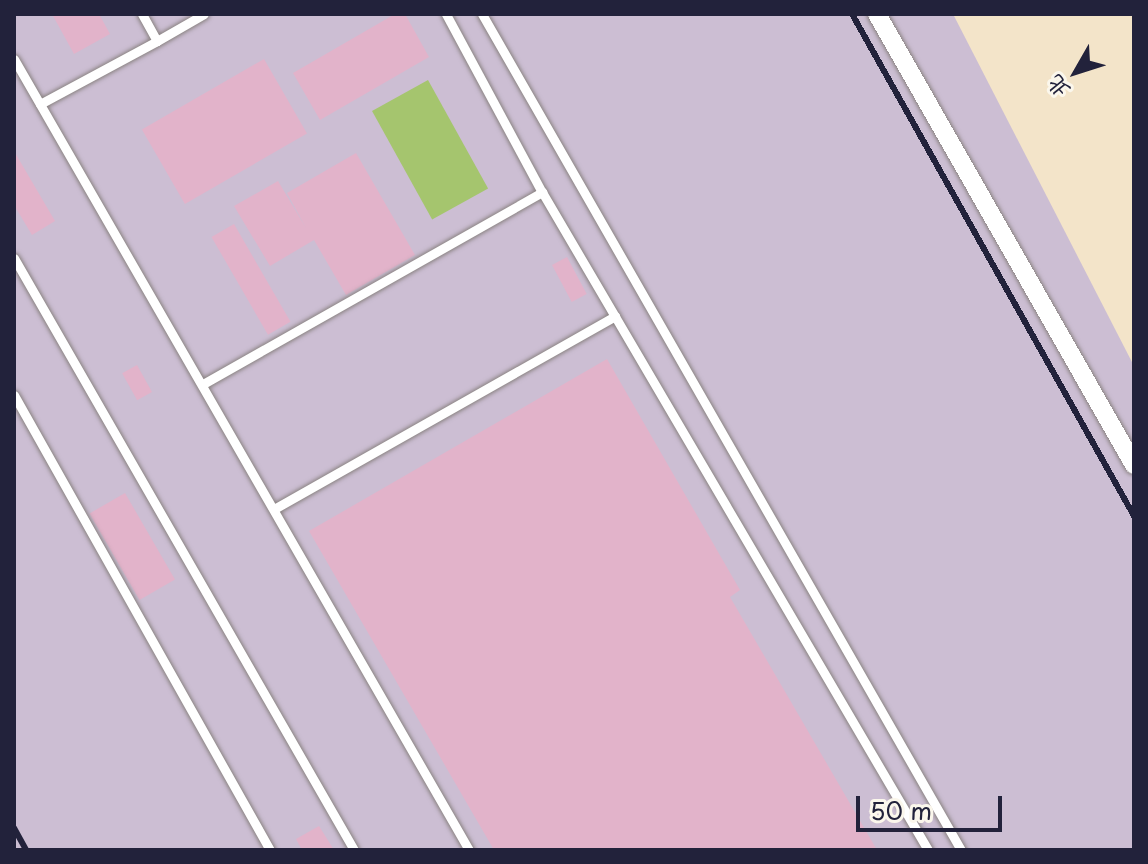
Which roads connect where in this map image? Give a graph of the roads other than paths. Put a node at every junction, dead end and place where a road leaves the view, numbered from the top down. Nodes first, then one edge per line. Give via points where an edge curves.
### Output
1 (142, 14) edge
2 (204, 14) edge
3 (446, 14) edge
4 (482, 14) edge
5 (877, 14) edge
6 (157, 41) junction
7 (14, 59) edge
8 (40, 104) junction
9 (542, 192) junction
10 (14, 258) edge
11 (615, 316) junction
12 (203, 384) junction
13 (14, 395) edge
14 (1134, 465) edge
15 (274, 509) junction
16 (270, 850) edge
17 (354, 850) edge
18 (469, 850) edge
19 (928, 850) edge
20 (961, 850) edge

1 - 6 lane
2 - 6 lane
3 - 9 lane
4 - 20 lane
5 - 14 street
6 - 8 lane
7 - 8 lane
8 - 12 lane
9 - 11 lane
9 - 12 lane
10 - 17 lane
11 - 15 lane
11 - 19 lane
12 - 15 lane
13 - 16 lane
15 - 18 lane

